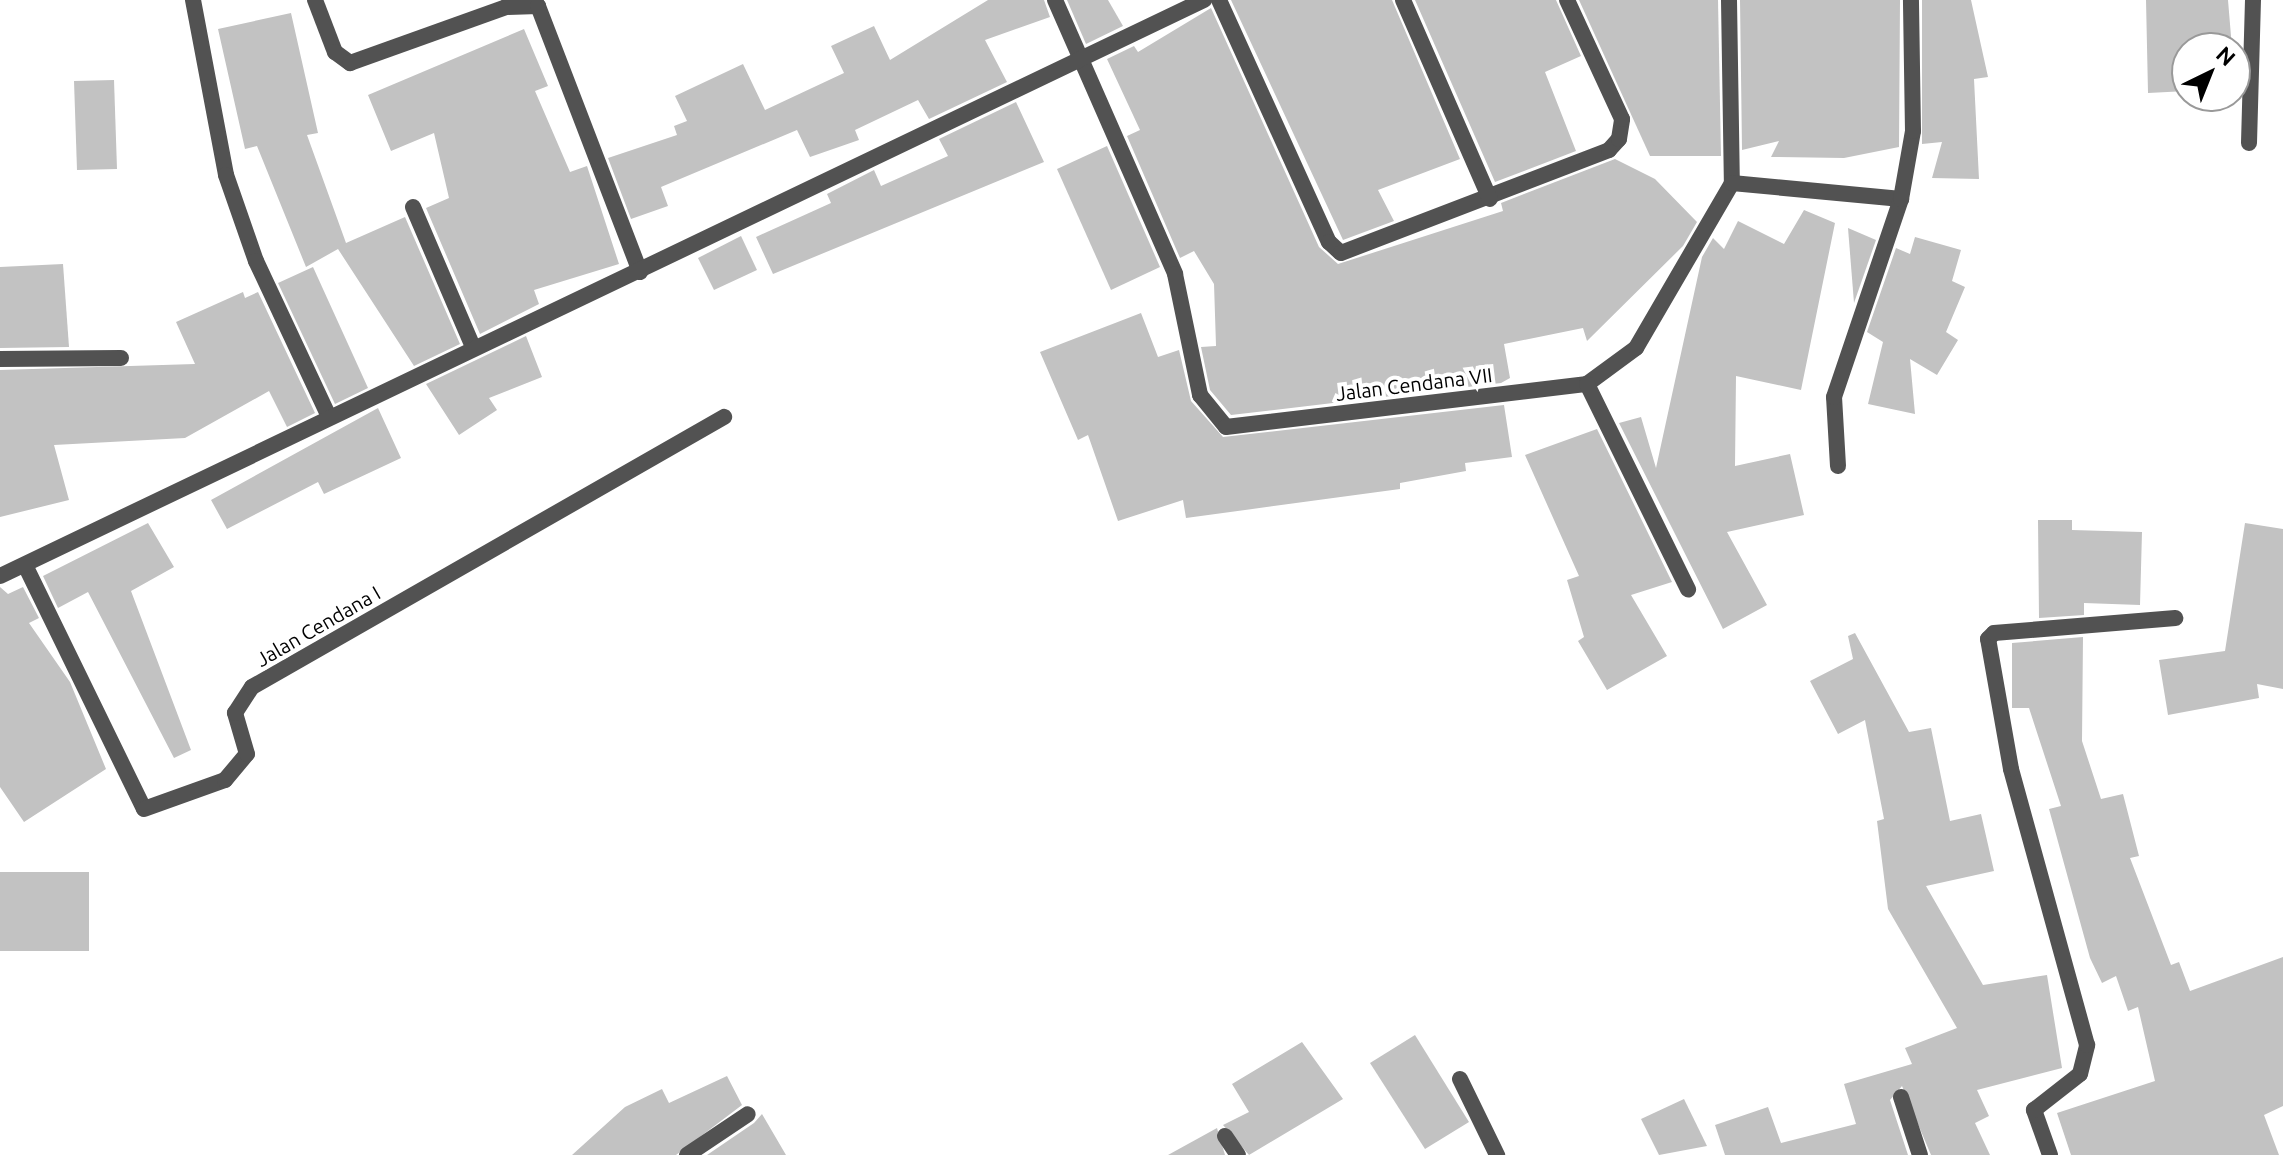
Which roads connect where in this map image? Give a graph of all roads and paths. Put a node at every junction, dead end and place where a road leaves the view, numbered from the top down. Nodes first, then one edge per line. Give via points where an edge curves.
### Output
1 (193, 0) edge
2 (315, 0) edge
3 (1055, 0) edge
4 (1204, 0) edge
5 (1219, 0) edge
6 (1403, 0) edge
7 (1567, 0) edge
8 (1729, 0) edge
9 (1911, 0) edge
10 (2253, 0) edge
11 (1084, 55) junction
12 (2249, 143) dead end
13 (1732, 183) junction
14 (1490, 199) junction
15 (1901, 199) junction
16 (413, 207) dead end
17 (640, 272) junction
18 (473, 347) junction
19 (121, 358) dead end
20 (0, 359) edge
21 (1587, 384) junction
22 (328, 415) junction
23 (724, 417) dead end
24 (1838, 466) dead end
25 (25, 565) junction
26 (0, 576) edge
27 (1688, 589) dead end
28 (2175, 618) dead end
29 (1460, 1079) dead end
30 (1901, 1097) dead end
31 (748, 1114) dead end
32 (1225, 1136) dead end
33 (687, 1155) edge
34 (1238, 1155) edge
35 (1497, 1155) edge
36 (1920, 1155) edge
37 (2050, 1155) edge

1 - 22 street via 226,175 256,261
2 - 17 street via 335,52 350,63 506,7 538,6
3 - 11 street
4 - 11 street
5 - 14 street via 1329,242 1341,253
6 - 14 street
7 - 14 street via 1622,133 1609,150
8 - 13 street
9 - 15 street via 1913,131
10 - 12 street
11 - 17 street
11 - 21 street, Jalan Cendana VII via 1175,274 1200,395 1226,427
13 - 15 street
13 - 21 street, Jalan Cendana VII via 1636,348
15 - 24 street via 1834,397
16 - 18 street
17 - 18 street
18 - 22 street
19 - 20 street
21 - 27 street
22 - 25 street
23 - 25 street, Jalan Cendana I via 252,687 235,713 247,754 225,780 144,809
25 - 26 street
28 - 37 street via 1994,633 1988,639 2008,755 2087,1045 2080,1074 2034,1110
29 - 35 street
30 - 36 street
31 - 33 street
32 - 34 street

